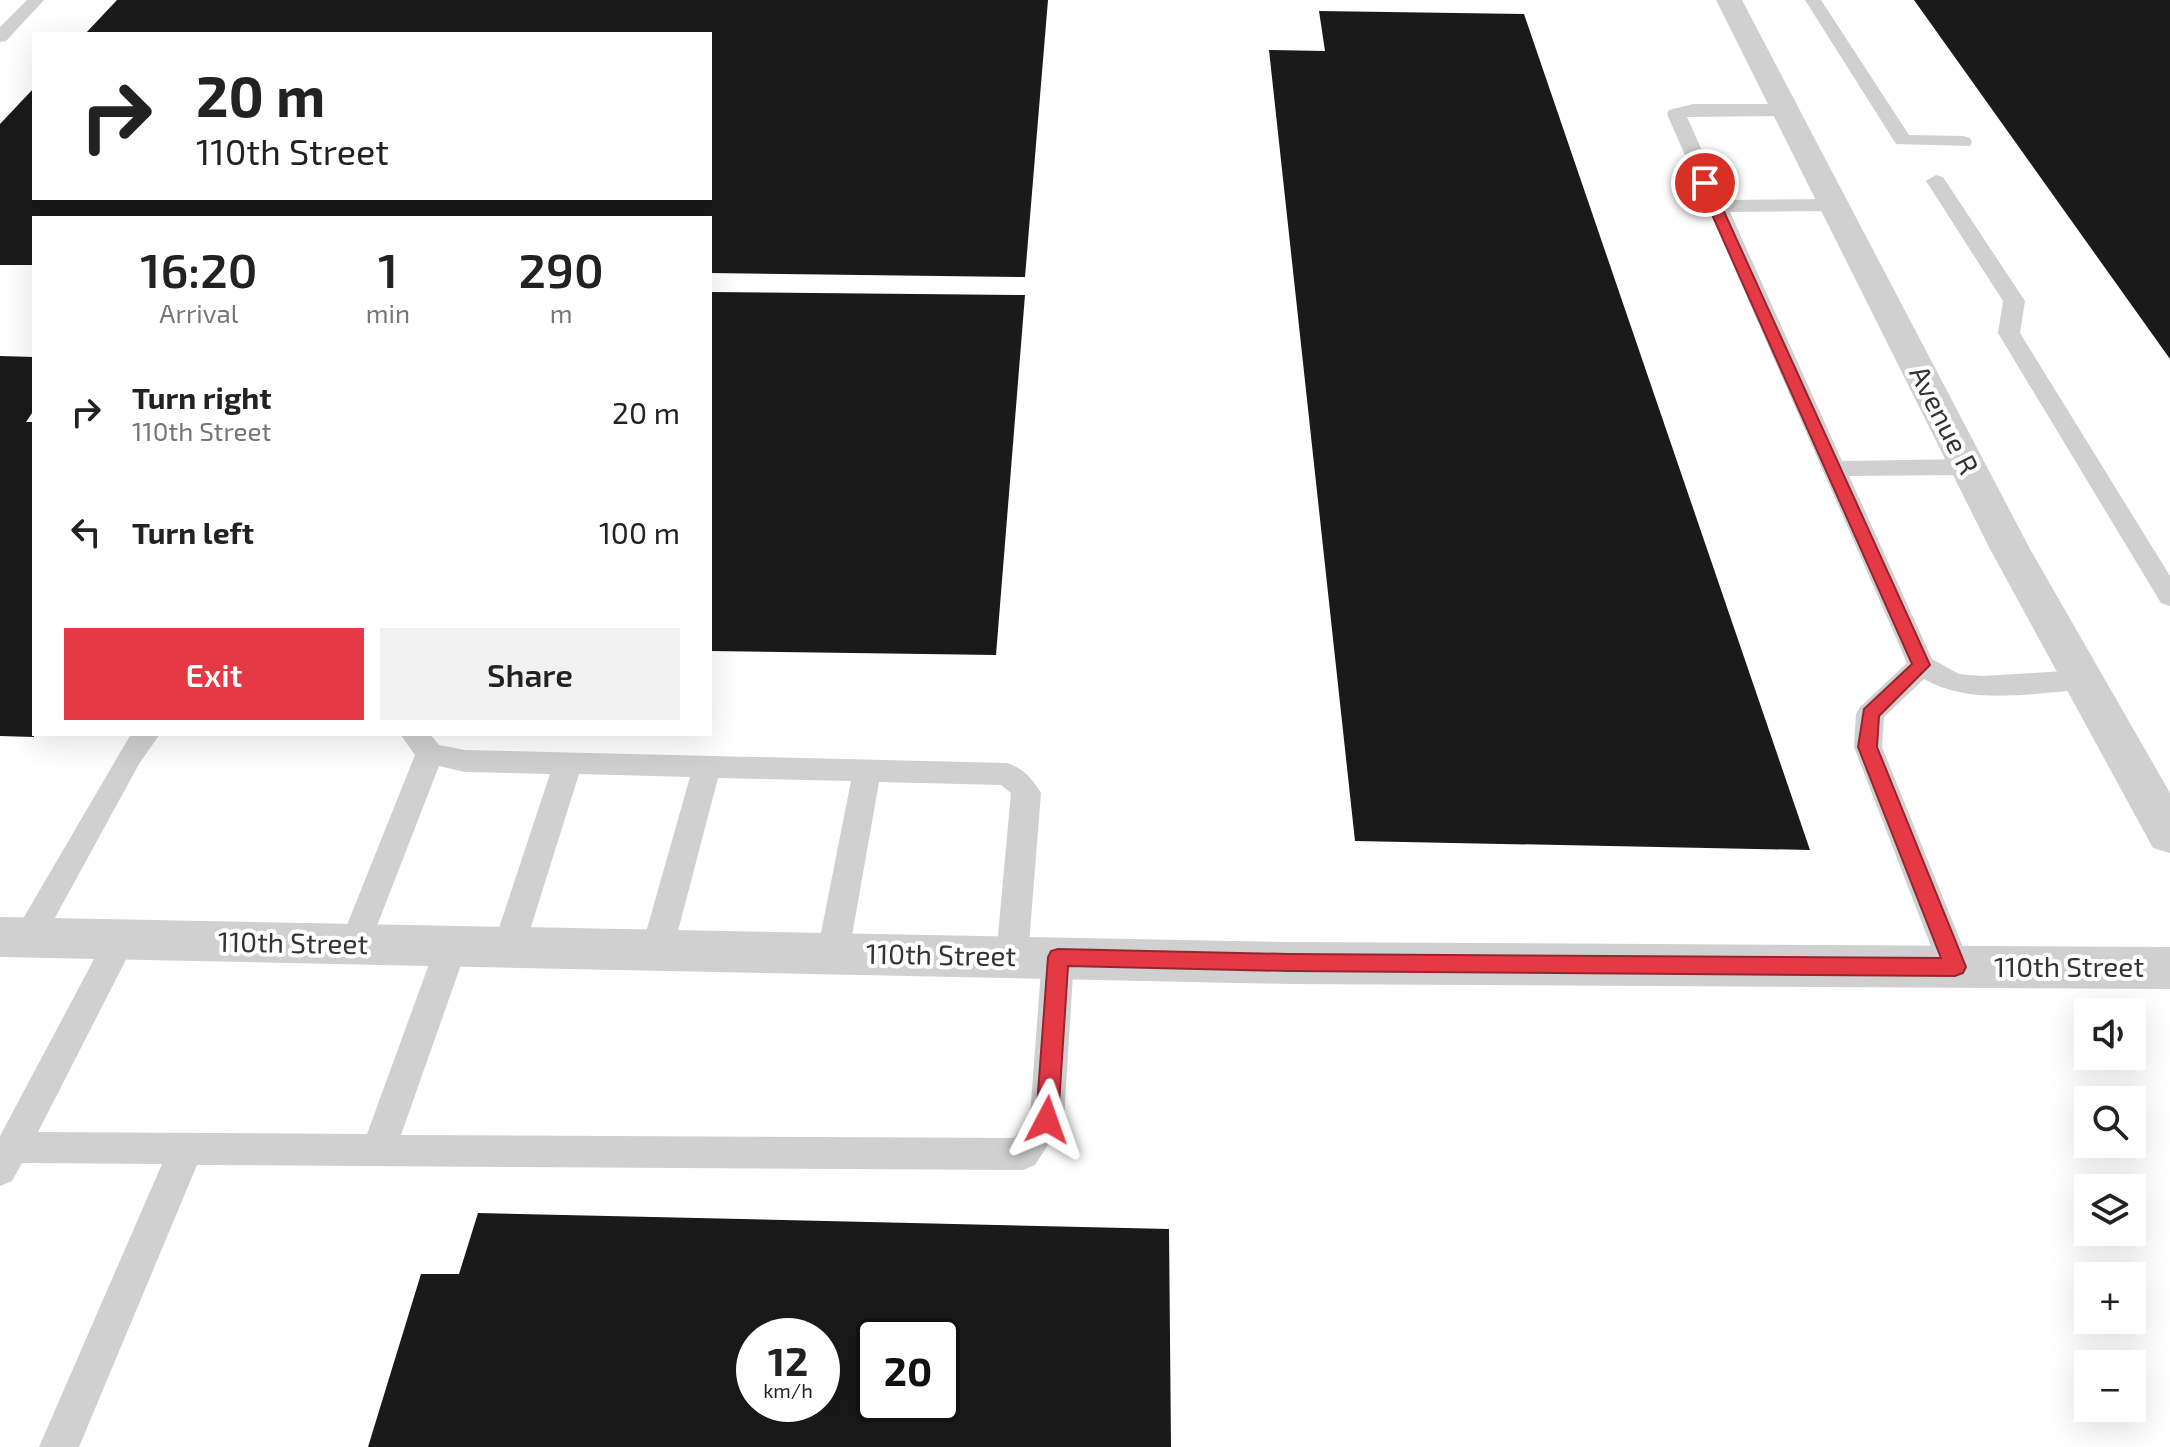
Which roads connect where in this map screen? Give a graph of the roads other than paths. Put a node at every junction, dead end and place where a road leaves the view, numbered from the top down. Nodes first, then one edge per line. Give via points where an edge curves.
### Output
1 (36, 0) edge
2 (1729, 0) edge
3 (1813, 0) edge
4 (0, 37) edge
5 (1785, 110) junction
6 (1963, 142) dead end
7 (1936, 181) dead end
8 (1834, 205) junction
9 (1715, 206) junction
10 (1968, 467) junction
11 (1833, 469) junction
12 (2170, 597) edge
13 (1921, 665) junction
14 (2083, 680) junction
15 (145, 736) edge
16 (422, 743) edge
17 (568, 763) junction
18 (707, 767) junction
19 (867, 771) junction
20 (2170, 835) edge
21 (14, 938) edge
22 (120, 940) junction
23 (355, 945) junction
24 (452, 945) junction
25 (509, 946) junction
26 (657, 950) junction
27 (833, 953) junction
28 (1035, 957) junction
29 (1955, 967) junction
30 (2170, 968) edge
31 (379, 1148) junction
32 (186, 1149) junction
33 (6, 1158) edge
34 (59, 1447) edge

1 - 4 lane
2 - 5 street, Avenue R
3 - 6 lane via 1903,140
5 - 8 street, Avenue R
5 - 9 lane via 1676,114
7 - 12 lane via 2014,301 2009,333
8 - 9 lane
8 - 10 street, Avenue R
9 - 11 lane
10 - 11 lane
10 - 14 street, Avenue R
11 - 13 lane
13 - 14 lane via 1953,683 1981,686
13 - 29 lane via 1870,714 1868,747
14 - 20 street, Avenue R
15 - 21 lane
16 - 17 lane via 465,761
16 - 23 lane
17 - 18 lane
17 - 25 lane
18 - 19 lane
18 - 26 lane
19 - 27 lane
19 - 28 lane via 1007,774 1022,786
21 - 22 street, 110th Street
22 - 23 street, 110th Street
22 - 33 lane
23 - 24 street, 110th Street
24 - 25 street, 110th Street
24 - 31 lane
25 - 26 street, 110th Street
26 - 27 street, 110th Street
27 - 28 street, 110th Street
28 - 29 street, 110th Street
28 - 31 lane via 1047,1120 1023,1154
29 - 30 street, 110th Street
31 - 32 lane
32 - 33 lane
32 - 34 lane

